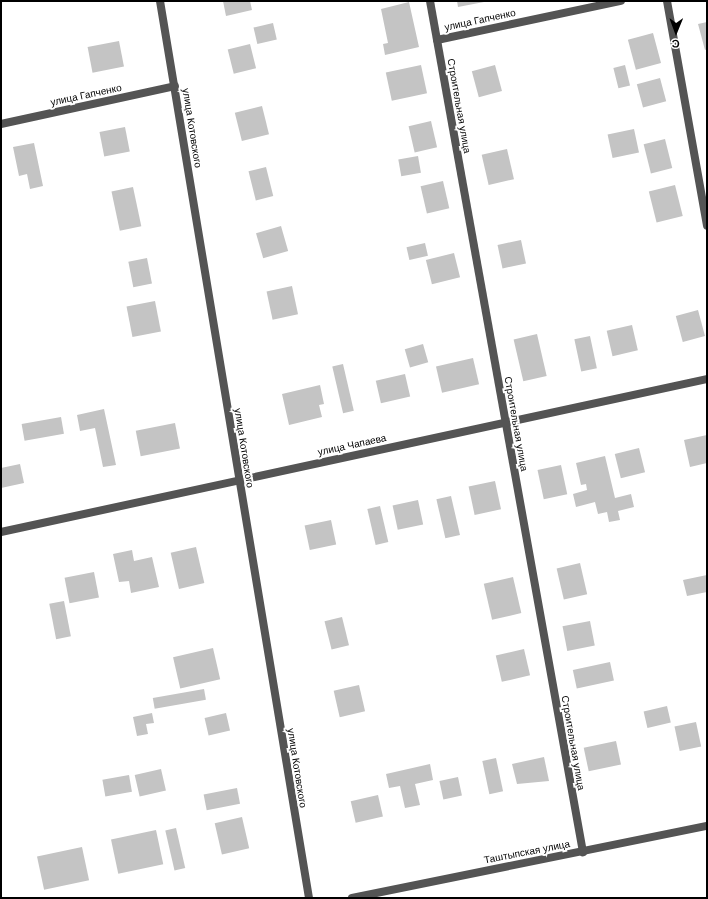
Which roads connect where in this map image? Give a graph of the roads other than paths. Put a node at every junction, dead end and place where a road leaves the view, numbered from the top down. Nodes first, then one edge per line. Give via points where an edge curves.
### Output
1 (160, 1) edge
2 (430, 1) edge
3 (621, 1) edge
4 (667, 1) edge
5 (437, 40) junction
6 (174, 86) junction
7 (1, 124) edge
8 (707, 225) edge
9 (707, 379) edge
10 (506, 423) junction
11 (239, 479) junction
12 (1, 532) edge
13 (707, 826) edge
14 (583, 852) junction
15 (309, 898) edge
16 (352, 898) edge

1 - 6 street, улица Котовского
2 - 5 street, Строительная улица
3 - 5 street, улица Гапченко
4 - 8 street
5 - 10 street, Строительная улица
6 - 7 street, улица Гапченко
6 - 11 street, улица Котовского
9 - 10 street, улица Чапаева
10 - 11 street, улица Чапаева
10 - 14 street, Строительная улица
11 - 12 street, улица Чапаева
11 - 15 street, улица Котовского
13 - 14 street, Таштыпская улица
14 - 16 street, Таштыпская улица

